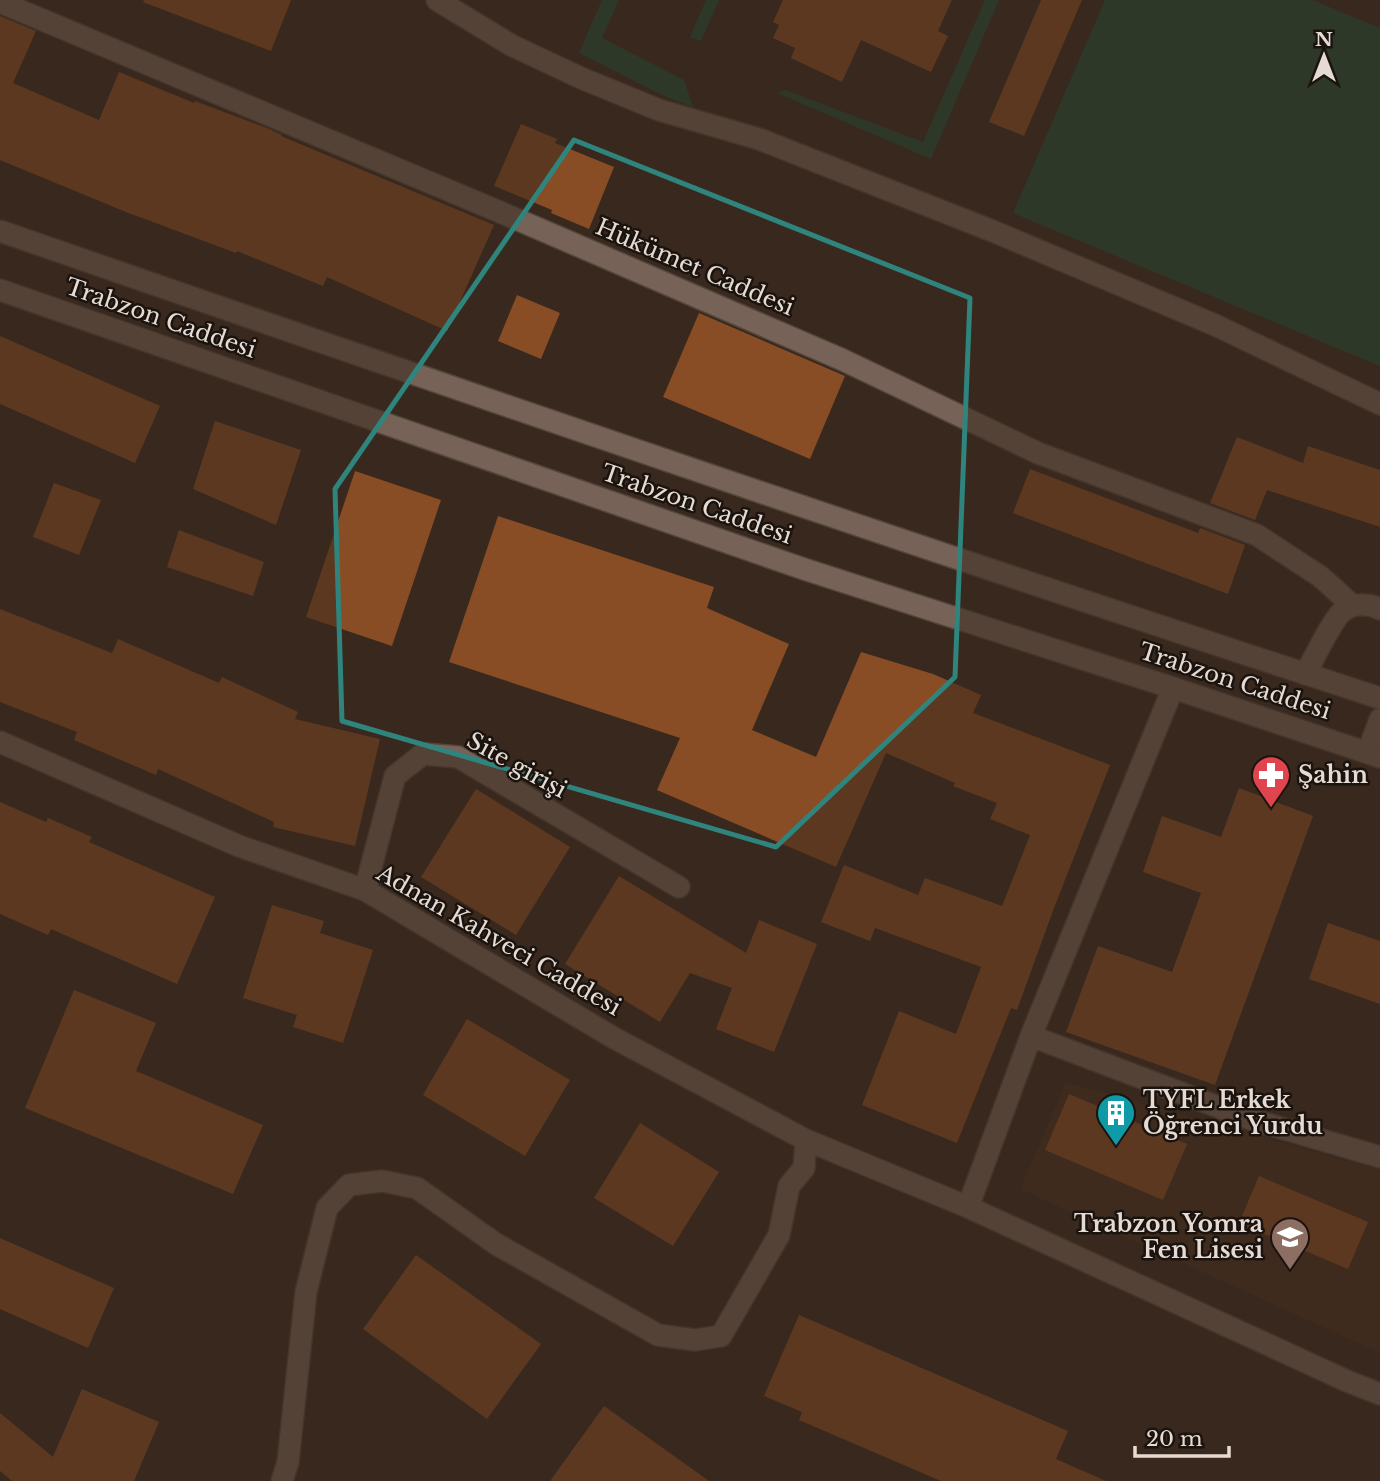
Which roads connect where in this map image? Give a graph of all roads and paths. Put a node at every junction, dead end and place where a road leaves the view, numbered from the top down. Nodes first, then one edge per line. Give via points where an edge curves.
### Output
1 (437, 0) edge
2 (0, 2) edge
3 (0, 231) edge
4 (0, 290) edge
5 (1380, 404) edge
6 (1353, 606) junction
7 (1380, 609) edge
8 (1305, 674) junction
9 (1173, 688) junction
10 (1380, 698) edge
11 (1380, 719) edge
12 (0, 742) edge
13 (1374, 755) edge
14 (679, 887) dead end
15 (365, 890) junction
16 (1031, 1036) junction
17 (806, 1140) junction
18 (1380, 1157) edge
19 (968, 1207) junction
20 (1380, 1394) edge
21 (282, 1481) edge

1 - 5 street via 581,78 659,110 759,139 995,232 1215,325
2 - 6 street, Hükümet Caddesi via 843,360 1038,453 1257,535
3 - 8 street, Trabzon Caddesi via 612,443
4 - 9 street, Trabzon Caddesi via 804,569
6 - 7 street
6 - 8 street via 1335,619
8 - 10 street, Trabzon Caddesi
9 - 13 street, Trabzon Caddesi
9 - 16 street
11 - 13 street
12 - 15 street, Adnan Kahveci Caddesi via 239,846
14 - 15 street, Site girişi via 458,757 423,754 395,776
15 - 17 street, Adnan Kahveci Caddesi via 614,1038
16 - 18 street via 1250,1119
16 - 19 street
17 - 19 street, Adnan Kahveci Caddesi
17 - 21 street via 804,1168 789,1186 779,1235 721,1336 695,1340 658,1335 496,1244 417,1188 382,1181 349,1185 327,1208 306,1292 288,1462
19 - 20 street, Adnan Kahveci Caddesi

